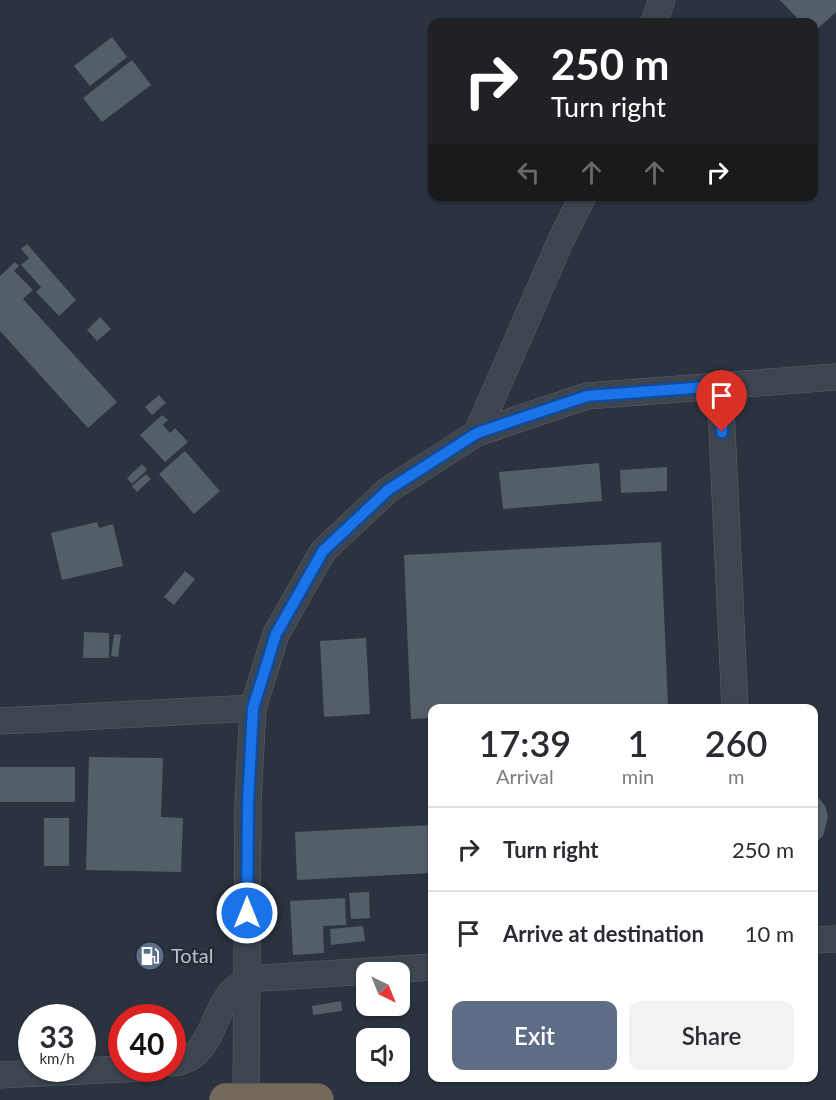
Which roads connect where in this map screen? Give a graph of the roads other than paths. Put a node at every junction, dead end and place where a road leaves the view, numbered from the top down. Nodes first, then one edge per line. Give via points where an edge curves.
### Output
1 (662, 0) edge
2 (655, 18) edge
3 (580, 201) edge
4 (836, 377) edge
5 (720, 386) junction
6 (477, 433) junction
7 (735, 704) edge
8 (253, 708) junction
9 (0, 721) edge
10 (836, 939) edge
11 (818, 940) edge
12 (428, 967) edge
13 (247, 980) junction
14 (186, 1061) edge
15 (108, 1070) edge
16 (0, 1075) edge
17 (226, 1100) edge
18 (246, 1100) edge
19 (317, 1100) edge

1 - 2 street
3 - 6 street
4 - 5 street
5 - 6 street via 587,396
5 - 7 street
6 - 8 street via 388,490 323,551 276,634
8 - 9 street
8 - 13 street
10 - 11 street
12 - 13 street
13 - 14 street via 229,994 213,1028 192,1059
13 - 18 street
15 - 16 street
17 - 18 highway
18 - 19 highway

